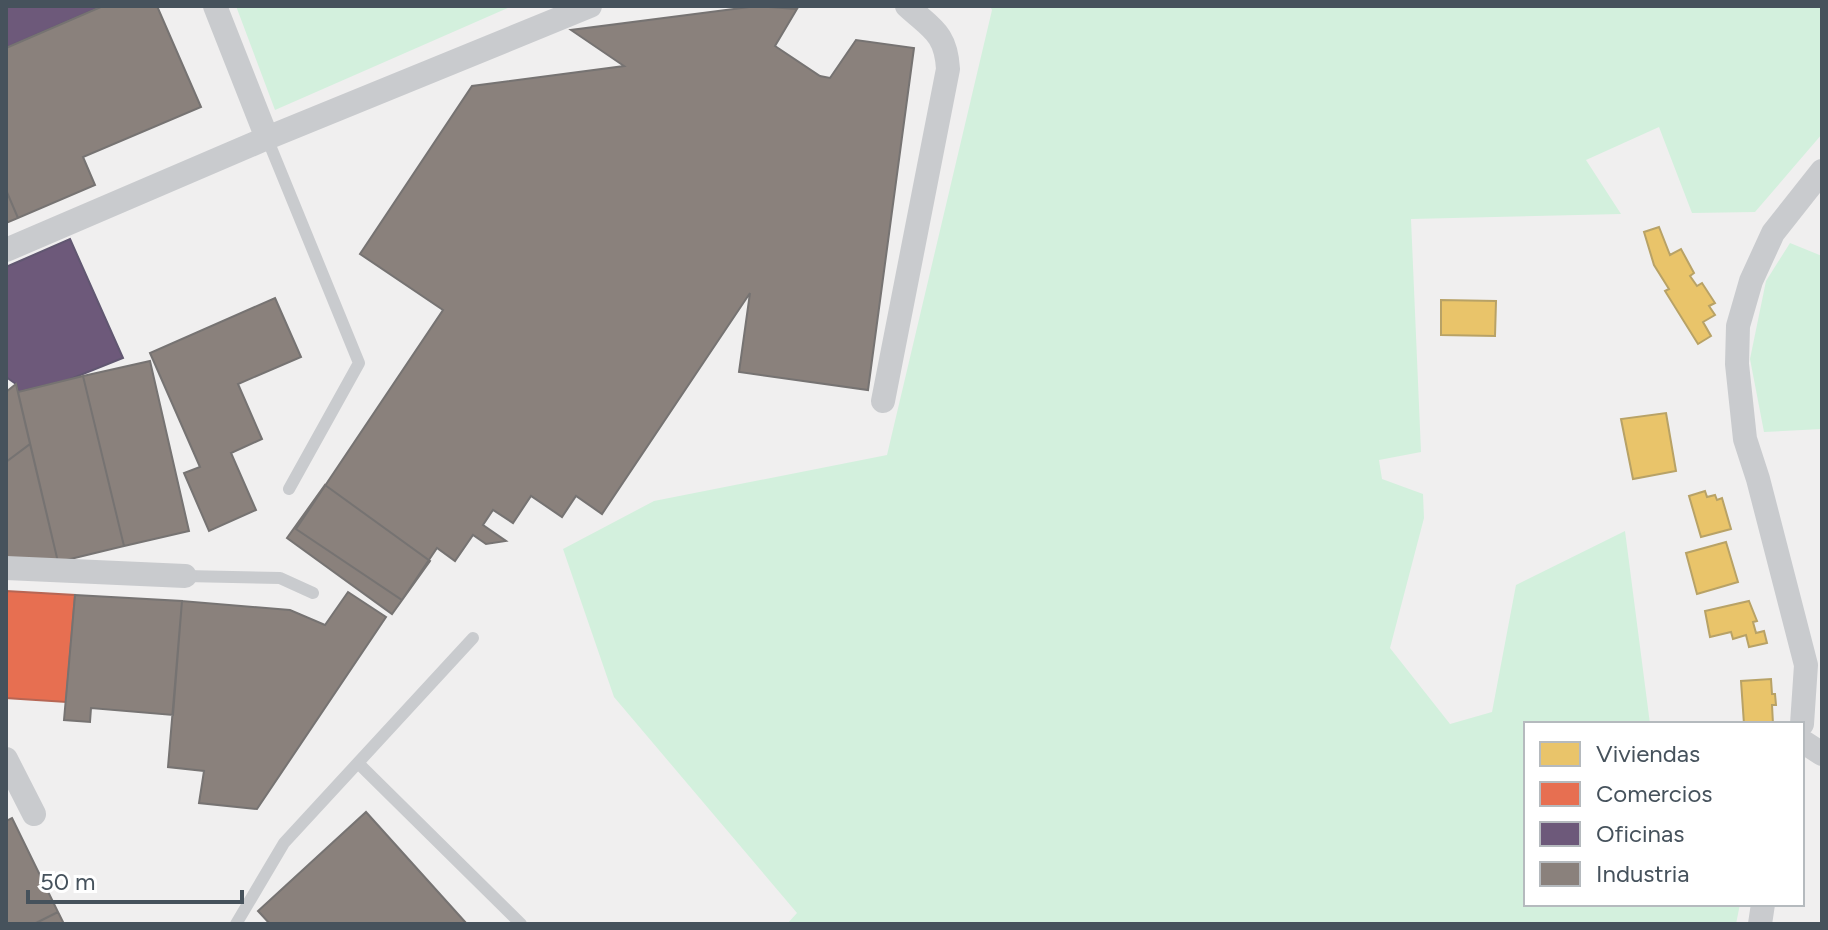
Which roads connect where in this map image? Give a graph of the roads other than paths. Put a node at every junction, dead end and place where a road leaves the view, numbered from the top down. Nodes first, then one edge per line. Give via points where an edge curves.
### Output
1 (215, 6) edge
2 (590, 6) edge
3 (907, 6) edge
4 (267, 138) junction
5 (1822, 171) edge
6 (6, 250) edge
7 (883, 401) dead end
8 (289, 489) dead end
9 (6, 568) edge
10 (185, 576) joint
11 (313, 593) dead end
12 (473, 638) dead end
13 (1802, 722) edge
14 (1804, 742) edge
15 (1822, 754) edge
16 (6, 759) edge
17 (358, 763) junction
18 (34, 814) dead end
19 (236, 924) edge
20 (521, 924) edge

1 - 4 street
2 - 4 street
3 - 7 street via 947,46 948,69
4 - 6 street
4 - 8 lane via 359,363
5 - 13 street via 1773,233 1738,326 1745,439 1806,665
9 - 10 street
10 - 11 lane via 280,578
12 - 17 lane
14 - 15 street
16 - 18 street
17 - 19 lane via 284,843
17 - 20 lane

